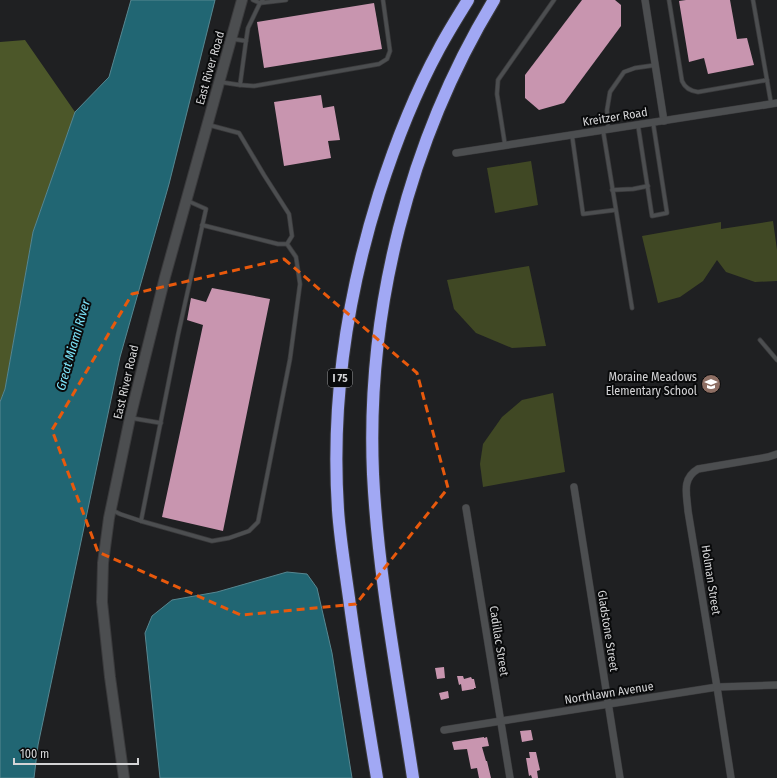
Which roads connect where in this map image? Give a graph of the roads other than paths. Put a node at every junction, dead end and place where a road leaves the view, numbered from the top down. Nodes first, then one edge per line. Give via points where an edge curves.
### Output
1 (242, 0) edge
2 (253, 0) edge
3 (286, 0) edge
4 (383, 0) edge
5 (468, 0) edge
6 (494, 0) edge
7 (554, 0) edge
8 (645, 0) edge
9 (669, 0) edge
10 (753, 0) edge
11 (261, 1) edge
12 (232, 39) junction
13 (246, 42) junction
14 (656, 64) junction
15 (767, 80) junction
16 (219, 82) junction
17 (240, 85) junction
18 (774, 104) edge
19 (664, 121) junction
20 (653, 122) junction
21 (207, 125) junction
22 (638, 125) junction
23 (605, 130) junction
24 (572, 135) junction
25 (506, 145) junction
26 (456, 153) dead end
27 (648, 186) junction
28 (612, 190) junction
29 (186, 200) junction
30 (615, 210) junction
31 (202, 225) junction
32 (287, 244) junction
33 (632, 308) dead end
34 (760, 340) dead end
35 (777, 360) edge
36 (130, 418) junction
37 (161, 423) junction
38 (777, 454) edge
39 (574, 487) dead end
40 (466, 508) dead end
41 (111, 509) junction
42 (141, 521) junction
43 (777, 685) edge
44 (717, 687) junction
45 (609, 704) junction
46 (501, 721) junction
47 (444, 730) dead end
48 (124, 778) edge
49 (377, 778) edge
50 (413, 778) edge
51 (510, 778) edge
52 (620, 778) edge
53 (731, 778) edge

1 - 12 street, East River Road
2 - 11 lane
3 - 11 lane
4 - 17 lane via 390,51 387,59 379,64 254,86
5 - 49 highway, I 75 via 435,57 392,155 352,298 341,375 337,441 338,510
6 - 50 highway via 452,78 421,153 386,284 374,380 373,474 379,544
7 - 25 lane via 498,80
8 - 14 street
9 - 15 lane via 682,81 687,88 698,92
10 - 15 lane
11 - 13 lane via 248,28
12 - 13 lane
12 - 16 street, East River Road
13 - 17 lane
14 - 19 street
14 - 23 lane via 624,72 610,92
15 - 18 lane
16 - 17 lane
16 - 21 street, East River Road
18 - 19 street, Kreitzer Road
19 - 20 street, Kreitzer Road
20 - 22 street, Kreitzer Road
20 - 27 lane via 667,213 652,216
21 - 29 street, East River Road
21 - 32 lane via 239,133 289,214 292,236
22 - 23 street, Kreitzer Road
22 - 27 lane
23 - 24 street, Kreitzer Road
23 - 28 lane
24 - 25 street, Kreitzer Road
24 - 30 lane via 584,214
25 - 26 street, Kreitzer Road
27 - 28 lane
28 - 30 lane
29 - 31 lane via 206,209
29 - 36 street, East River Road
30 - 33 lane
31 - 32 lane
31 - 37 lane
32 - 42 lane via 296,257 300,284 290,359 258,522 249,531 212,541
34 - 35 lane
36 - 37 lane
36 - 41 street, East River Road
37 - 42 lane
38 - 44 street, Holman Street via 698,469 687,481 688,511
39 - 45 street, Gladstone Street
40 - 46 street, Cadillac Street
41 - 42 lane
41 - 48 street, East River Road via 103,563 102,602
43 - 44 street, Northlawn Avenue
44 - 45 street, Northlawn Avenue
44 - 53 street, Holman Street
45 - 46 street, Northlawn Avenue
45 - 52 street, Gladstone Street
46 - 47 street, Northlawn Avenue
46 - 51 street, Cadillac Street

